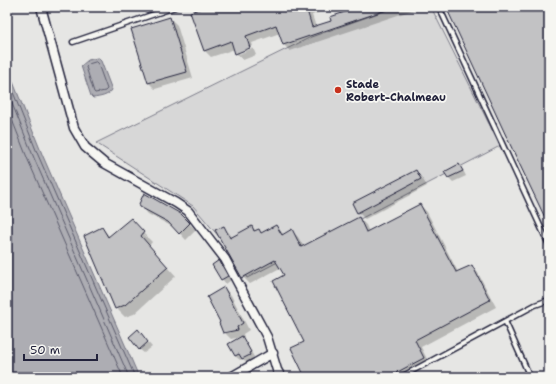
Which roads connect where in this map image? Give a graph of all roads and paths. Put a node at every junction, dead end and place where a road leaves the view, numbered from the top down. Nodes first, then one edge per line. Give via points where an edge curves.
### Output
1 (41, 7) edge
2 (175, 7) edge
3 (439, 7) edge
4 (74, 42) dead end
5 (549, 245) edge
6 (549, 300) edge
7 (505, 321) junction
8 (273, 354) junction
9 (230, 377) edge
10 (281, 377) edge
11 (401, 377) edge
12 (530, 377) edge

1 - 8 street via 74,128 85,147 104,163 188,211 225,259 267,337
2 - 4 lane
3 - 5 lane
6 - 7 lane
7 - 11 lane
7 - 12 lane
8 - 9 street
8 - 10 street

